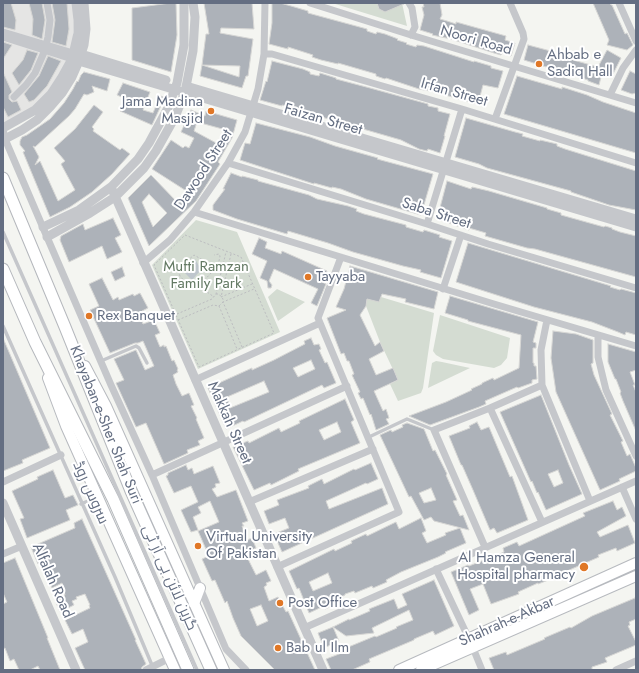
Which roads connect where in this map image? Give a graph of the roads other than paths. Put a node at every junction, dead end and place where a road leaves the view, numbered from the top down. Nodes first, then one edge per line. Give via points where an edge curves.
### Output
1 (47, 3) edge
2 (76, 3) edge
3 (84, 3) edge
4 (184, 3) edge
5 (193, 3) edge
6 (265, 3) edge
7 (310, 3) edge
8 (409, 3) edge
9 (510, 3) edge
10 (618, 3) edge
11 (3, 32) edge
12 (411, 35) junction
13 (3, 37) edge
14 (636, 41) edge
15 (46, 48) junction
16 (636, 50) edge
17 (264, 54) junction
18 (76, 56) junction
19 (514, 66) junction
20 (176, 86) junction
21 (186, 89) junction
22 (610, 95) junction
23 (14, 97) dead end
24 (636, 103) edge
25 (252, 109) junction
26 (462, 109) junction
27 (495, 119) junction
28 (3, 129) edge
29 (4, 139) edge
30 (228, 163) junction
31 (636, 163) edge
32 (445, 166) junction
33 (3, 178) edge
34 (111, 187) junction
35 (115, 197) junction
36 (194, 212) junction
37 (636, 219) edge
38 (427, 224) junction
39 (43, 227) junction
40 (636, 227) edge
41 (3, 232) edge
42 (461, 235) junction
43 (47, 237) junction
44 (341, 258) junction
45 (143, 263) junction
46 (3, 269) edge
47 (636, 288) edge
48 (444, 289) junction
49 (547, 320) junction
50 (320, 323) junction
51 (3, 326) edge
52 (65, 327) junction
53 (598, 335) junction
54 (35, 342) junction
55 (636, 346) edge
56 (101, 361) junction
57 (147, 363) dead end
58 (195, 380) junction
59 (542, 385) junction
60 (347, 386) junction
61 (490, 408) junction
62 (434, 430) junction
63 (369, 437) junction
64 (223, 444) junction
65 (373, 449) junction
66 (61, 455) junction
67 (636, 456) edge
68 (152, 475) junction
69 (636, 481) edge
70 (3, 482) edge
71 (622, 487) junction
72 (98, 497) junction
73 (116, 499) junction
74 (590, 501) junction
75 (249, 502) junction
76 (3, 503) edge
77 (81, 504) junction
78 (636, 519) edge
79 (542, 522) junction
80 (22, 546) junction
81 (485, 547) junction
82 (3, 554) edge
83 (636, 563) edge
84 (277, 567) junction
85 (436, 569) junction
86 (636, 576) edge
87 (200, 588) junction
88 (194, 604) junction
89 (304, 628) junction
90 (471, 644) junction
91 (170, 658) junction
92 (636, 661) edge
93 (153, 668) edge
94 (76, 670) edge
95 (146, 670) edge
96 (175, 670) edge
97 (188, 670) edge
98 (197, 670) edge
99 (211, 670) edge
100 (224, 670) edge
101 (246, 670) edge
102 (323, 670) edge
103 (399, 670) edge
104 (422, 670) edge
105 (482, 670) edge
106 (616, 670) edge

1 - 15 street via 50,20
2 - 18 street
3 - 18 street via 84,45
4 - 20 street via 184,45
5 - 21 street via 193,51
6 - 17 street, Dawood Street
7 - 12 street, Noori Road
8 - 12 street via 414,27
9 - 19 street via 524,39
10 - 14 street
11 - 15 street, Faizan Street
12 - 19 street, Noori Road
13 - 15 street, Faizan Street
15 - 18 street, Faizan Street
15 - 23 street via 35,73
16 - 22 street via 623,68
17 - 25 street, Dawood Street
17 - 26 street, Irfan Street via 272,54
18 - 20 street, Faizan Street
18 - 28 street via 51,94 35,110
18 - 29 street via 65,88 50,107 37,120
19 - 22 street, Noori Road
19 - 27 street
20 - 21 street, Faizan Street
20 - 34 street via 168,108 149,143
21 - 25 street, Faizan Street
21 - 35 street via 175,117 156,151 140,172
22 - 24 street, Noori Road
25 - 30 street, Dawood Street via 245,132
25 - 32 street, Faizan Street
26 - 27 street, Irfan Street
26 - 32 street
27 - 31 street, Irfan Street
28 - 29 street
29 - 39 street
30 - 36 street, Dawood Street
30 - 38 street, Saba Street
32 - 37 street, Faizan Street
32 - 38 street
32 - 40 street, Faizan Street
33 - 52 main road, Khayaban-e-Sher Shah Suri
34 - 35 street, Makkah Street
34 - 39 street via 79,210
35 - 43 street
35 - 45 street, Makkah Street
36 - 44 street
36 - 45 street, Dawood Street via 170,240
38 - 42 street, Saba Street
39 - 43 street
41 - 73 lane, گرین لائن بی آر ٹی
42 - 47 street, Saba Street
42 - 48 street
43 - 56 street
44 - 48 street
44 - 50 street via 318,318
45 - 58 street, Makkah Street
46 - 54 main road, Khayaban-e-Sher Shah Suri
48 - 49 street
49 - 53 street
49 - 59 street via 540,350
50 - 58 street
50 - 60 street
51 - 66 lane, سروس روڈ
52 - 88 main road via 106,406
52 - 99 main road, Khayaban-e-Sher Shah Suri via 130,491
53 - 55 street
53 - 67 street via 598,357 606,390
54 - 72 main road via 66,426
54 - 73 main road, Khayaban-e-Sher Shah Suri
56 - 57 lane via 136,346
56 - 68 street
58 - 64 street, Makkah Street
59 - 61 street
59 - 74 street
60 - 63 street
60 - 64 street
61 - 62 street
61 - 79 street
62 - 63 lane via 407,419
62 - 81 street
63 - 65 street
64 - 68 street
64 - 75 street, Makkah Street
65 - 75 street
65 - 84 street via 400,512
66 - 70 street
66 - 77 lane, سروس روڈ
68 - 87 street
69 - 71 street
71 - 74 street
71 - 78 street
72 - 77 lane
72 - 91 main road
73 - 97 main road, Khayaban-e-Sher Shah Suri
73 - 98 lane, گرین لائن بی آر ٹی
74 - 79 street
75 - 84 street, Makkah Street
76 - 80 street, Alfalah Road
77 - 93 lane, سروس روڈ
79 - 81 street
80 - 82 street
80 - 94 street, Alfalah Road
81 - 85 street
83 - 90 main road, Shahrah-e-Akbar
84 - 89 street, Makkah Street
85 - 89 street
85 - 90 street
86 - 90 main road, Shahrah-e-Akbar
87 - 88 main road
87 - 101 street via 226,649
88 - 100 main road
89 - 102 street, Makkah Street
90 - 103 main road, Shahrah-e-Akbar
90 - 104 main road, Shahrah-e-Akbar
90 - 105 street
91 - 93 street
91 - 96 main road
92 - 106 street
93 - 95 street

